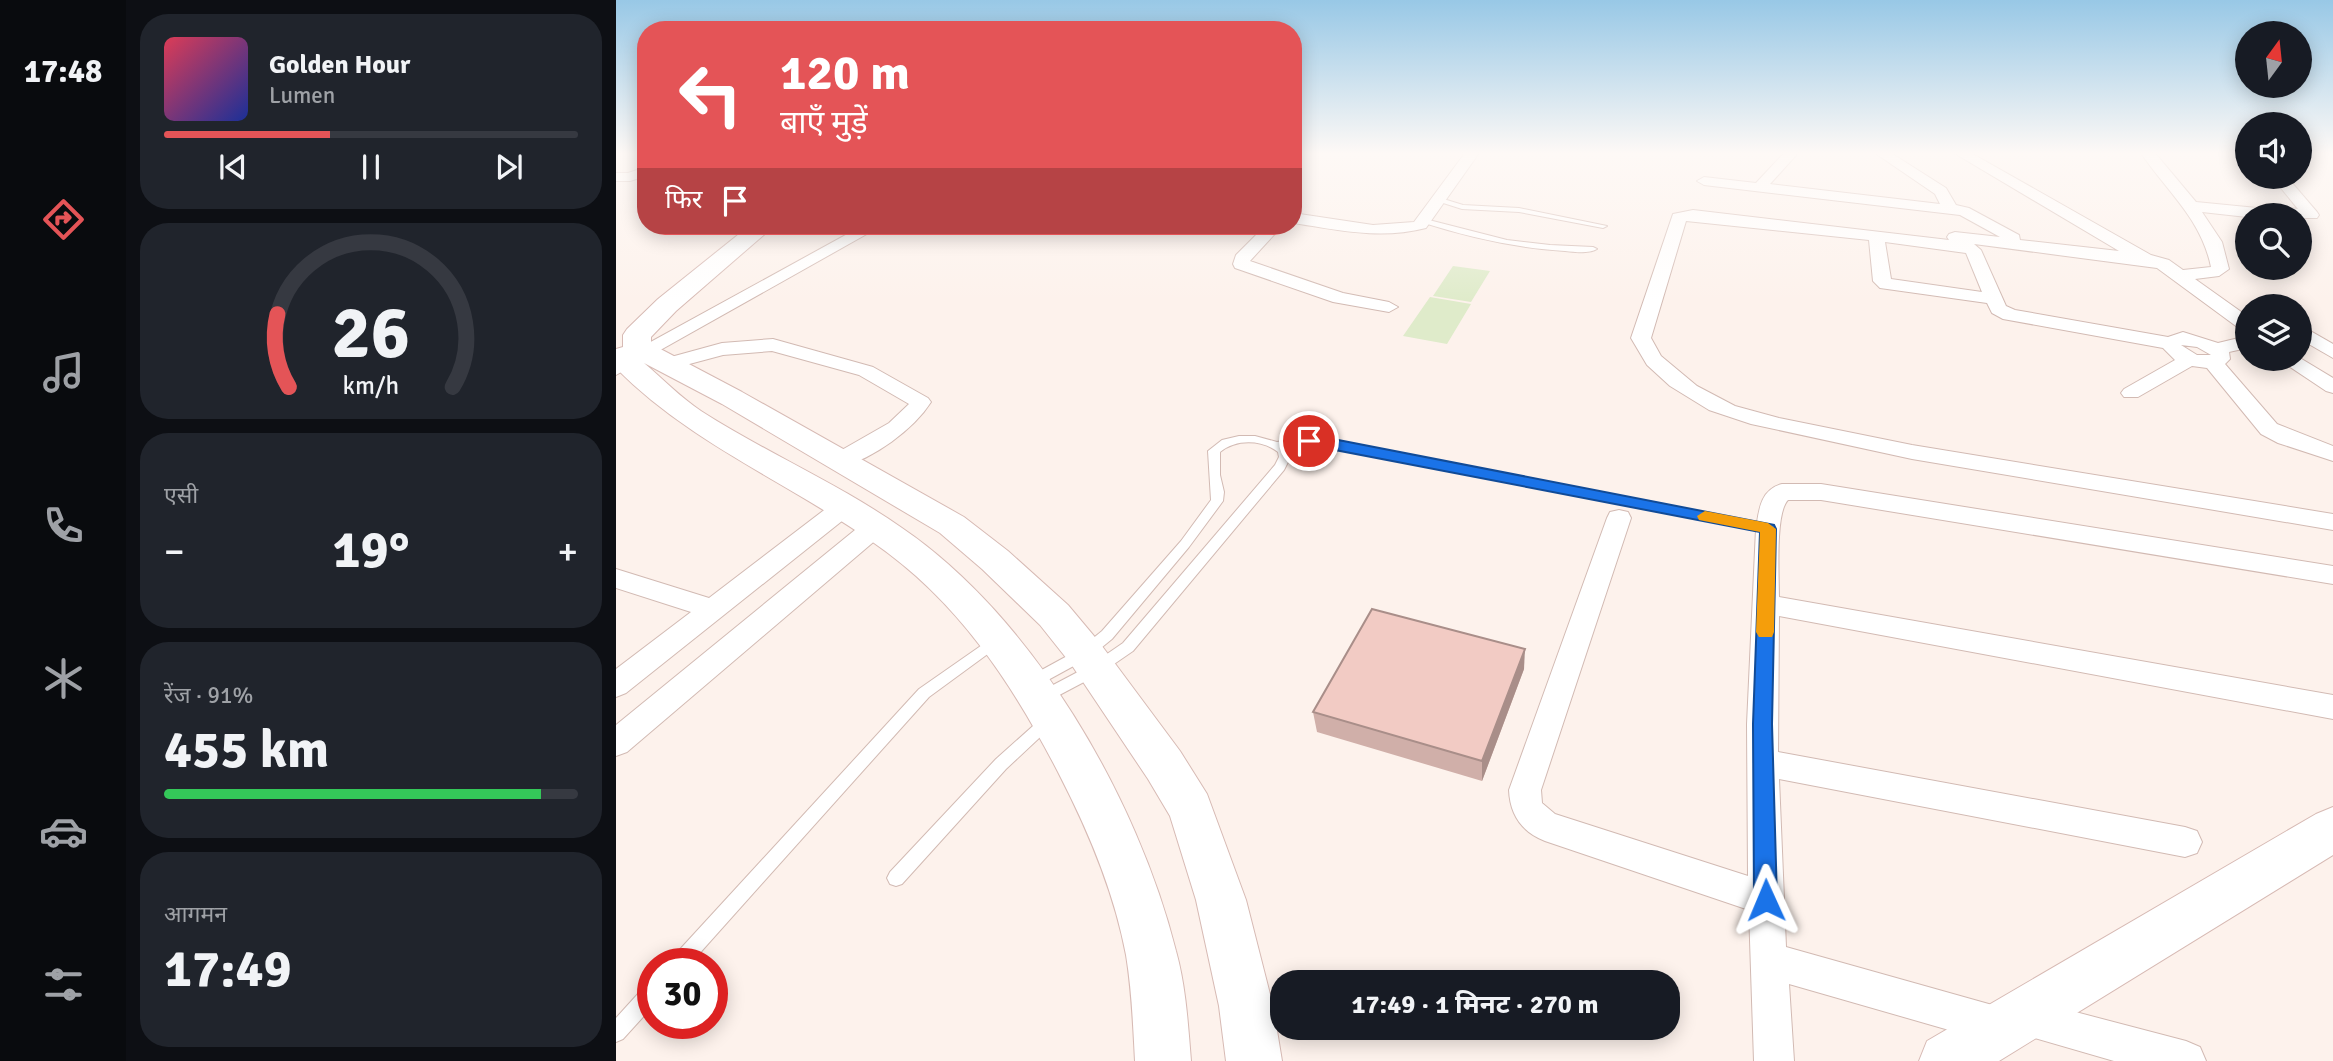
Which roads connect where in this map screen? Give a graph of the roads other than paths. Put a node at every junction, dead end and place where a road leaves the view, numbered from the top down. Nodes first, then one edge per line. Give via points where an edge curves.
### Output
1 (1437, 203) edge
2 (1450, 203) edge
3 (1662, 203) dead end
4 (1892, 203) edge
5 (1947, 203) edge
6 (2055, 203) edge
7 (2065, 203) edge
8 (2189, 203) junction
9 (2300, 203) edge
10 (1951, 209) junction
11 (2235, 209) edge
12 (1302, 219) edge
13 (1424, 220) junction
14 (2312, 220) edge
15 (2324, 221) dead end
16 (1603, 226) dead end
17 (723, 235) edge
18 (752, 235) edge
19 (858, 235) edge
20 (1265, 235) edge
21 (1876, 235) junction
22 (2022, 244) junction
23 (1593, 249) dead end
24 (2145, 259) junction
25 (2171, 270) junction
26 (1994, 299) junction
27 (1389, 307) dead end
28 (2235, 316) edge
29 (2312, 332) edge
30 (2333, 333) edge
31 (2312, 339) edge
32 (2170, 344) junction
33 (2235, 347) edge
34 (2333, 352) edge
35 (2214, 356) junction
36 (2190, 359) junction
37 (2312, 361) edge
38 (639, 362) edge
39 (2307, 371) edge
40 (2333, 374) edge
41 (2333, 387) edge
42 (2131, 393) dead end
43 (1279, 445) junction
44 (2333, 454) edge
45 (841, 460) junction
46 (860, 517) junction
47 (1619, 518) dead end
48 (2333, 522) edge
49 (1768, 529) junction
50 (2333, 575) edge
51 (616, 578) edge
52 (1766, 604) junction
53 (713, 609) junction
54 (998, 638) junction
55 (1090, 661) junction
56 (616, 685) edge
57 (1041, 700) junction
58 (2333, 707) edge
59 (616, 743) edge
60 (1763, 763) junction
61 (2333, 829) edge
62 (2185, 842) dead end
63 (896, 878) dead end
64 (1766, 900) junction
65 (693, 948) edge
66 (1769, 960) junction
67 (637, 1009) edge
68 (2012, 1022) junction
69 (616, 1032) edge
70 (1163, 1061) edge
71 (1254, 1061) edge
72 (1774, 1061) edge
73 (1947, 1061) edge
74 (2186, 1061) edge

1 - 13 street
2 - 16 lane
3 - 22 street
4 - 10 street
5 - 10 street
6 - 24 street
7 - 25 street via 2163,257
8 - 9 street via 2311,215
8 - 11 street
8 - 25 street via 2214,242 2220,269
10 - 22 street via 1964,211
12 - 13 street via 1380,230 1411,228
13 - 23 lane via 1469,235
14 - 15 street
17 - 38 street via 646,300 625,325 620,340
18 - 38 street via 637,335
19 - 38 street
20 - 27 street via 1241,264 1339,298
21 - 26 street via 1973,250
21 - 26 street via 1886,284
21 - 48 street via 1701,215 1679,217 1641,338 1644,348 1655,363 1704,398 1796,429 1938,458
22 - 24 street
24 - 25 street
25 - 28 street
26 - 32 street via 1998,309 2022,320
29 - 30 street
31 - 34 street
32 - 35 street via 2183,338 2195,340
32 - 36 street
33 - 35 street
35 - 36 street
35 - 44 street via 2269,429
36 - 42 street
37 - 40 street
38 - 45 street via 732,398
38 - 45 street via 772,345 866,371 921,402 902,423
38 - 46 street via 688,416
39 - 41 street
43 - 49 lane via 1328,442
43 - 55 lane via 1285,456 1280,467 1128,648
43 - 55 lane via 1246,438 1214,451 1217,501
45 - 55 street via 963,534 1054,615
46 - 53 street
46 - 54 street via 948,583
46 - 59 street
47 - 64 street via 1525,790 1525,807 1545,826
49 - 50 street via 1772,502 1782,492 1821,492
49 - 52 street
51 - 53 street
52 - 58 street
52 - 60 street
53 - 56 street
54 - 57 street
54 - 65 lane via 924,693
55 - 57 lane
55 - 57 lane
55 - 71 street via 1191,809 1221,900
57 - 63 lane via 1001,764
57 - 70 street via 1099,804 1131,879 1157,986
60 - 62 street
60 - 64 street
61 - 68 street
64 - 66 street
66 - 68 street
66 - 72 street
67 - 69 lane
68 - 73 street
68 - 74 street

